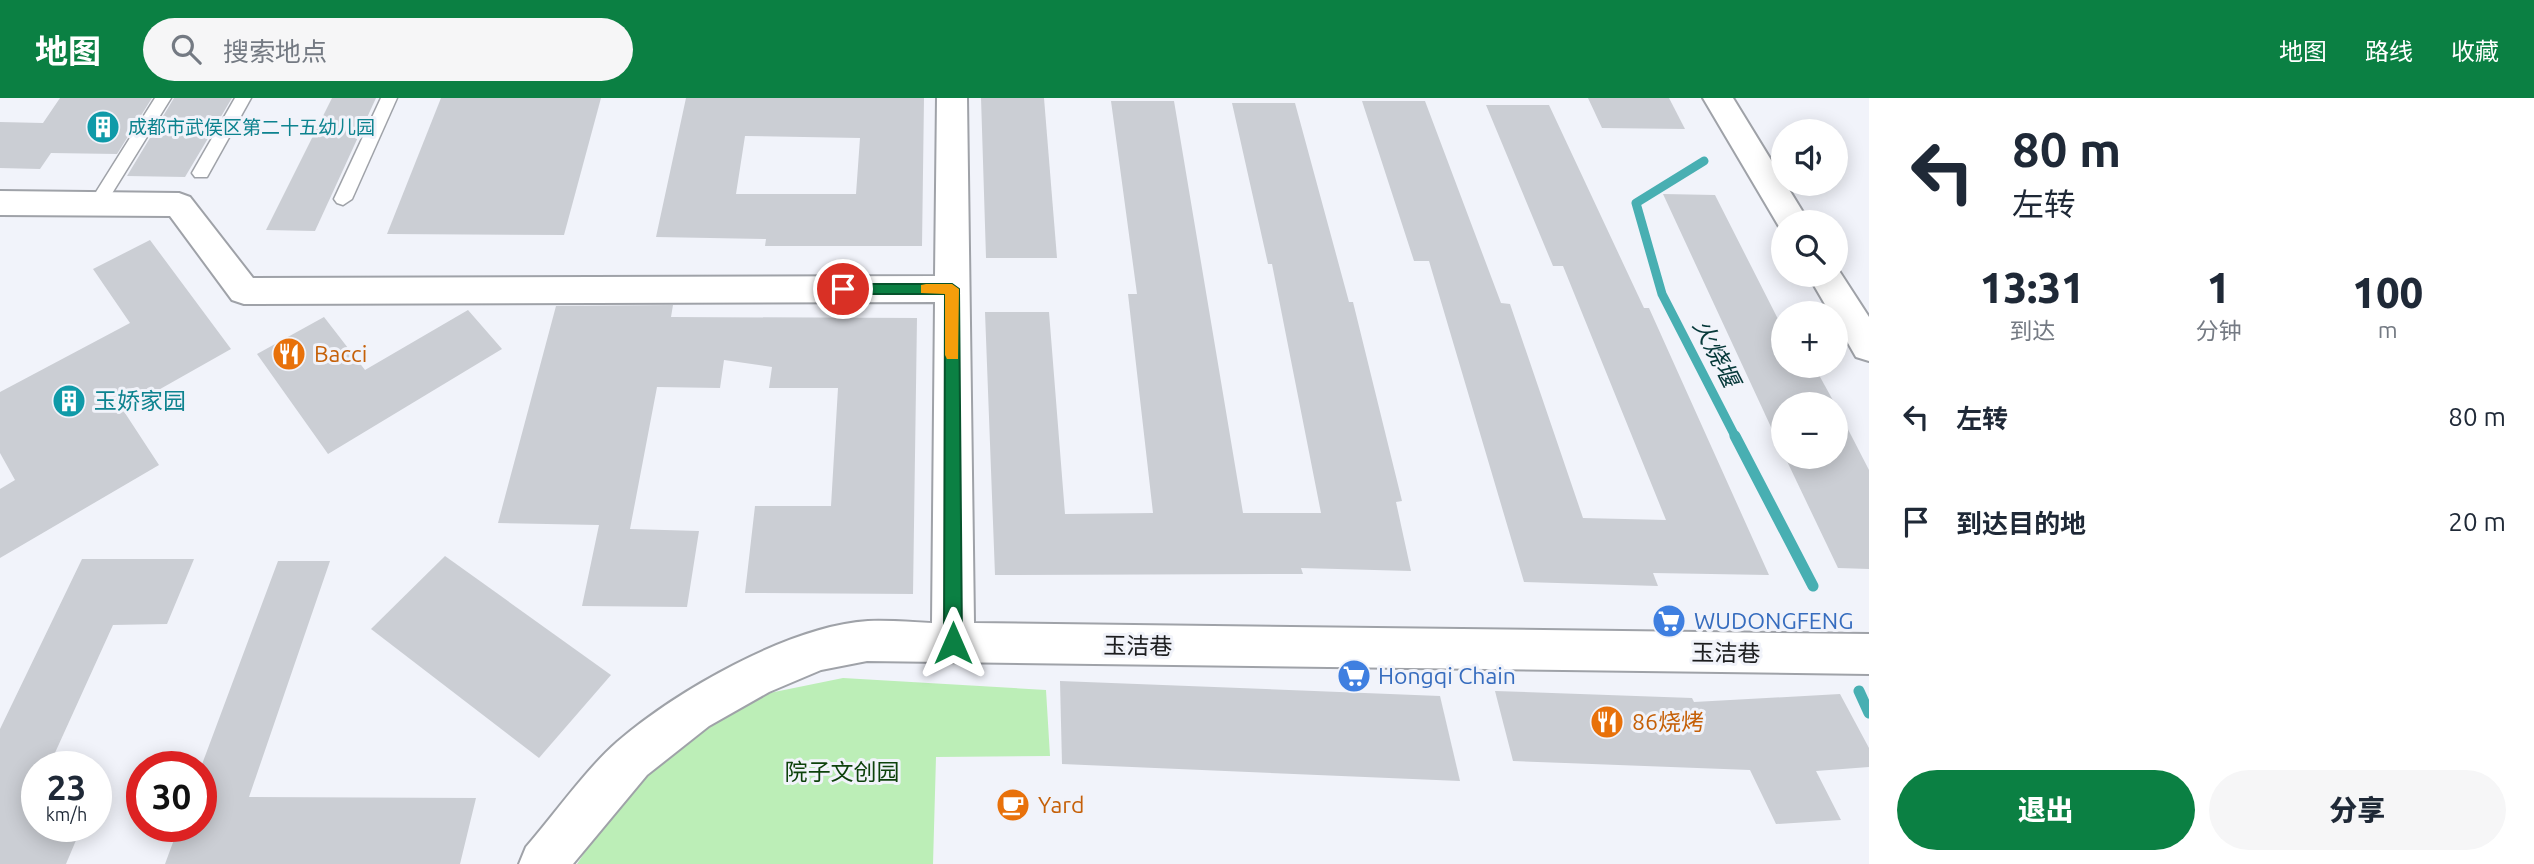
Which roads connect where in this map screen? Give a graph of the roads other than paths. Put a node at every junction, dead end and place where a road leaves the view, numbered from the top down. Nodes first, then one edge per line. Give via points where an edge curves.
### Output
1 (163, 98) edge
2 (243, 98) edge
3 (389, 98) edge
4 (952, 98) edge
5 (1717, 98) edge
6 (201, 173) dead end
7 (343, 199) dead end
8 (0, 203) edge
9 (97, 204) junction
10 (1786, 210) edge
11 (1832, 287) edge
12 (952, 289) junction
13 (1869, 347) edge
14 (953, 643) junction
15 (1869, 654) edge
16 (543, 864) edge

1 - 9 lane
2 - 6 lane
3 - 7 lane
4 - 12 street
5 - 10 street
8 - 9 street
9 - 12 street via 179,205 244,291
11 - 13 street
12 - 14 street
14 - 15 street, 玉洁巷
14 - 16 street, 玉洁巷 via 867,641 819,650 754,677 694,711 631,759

